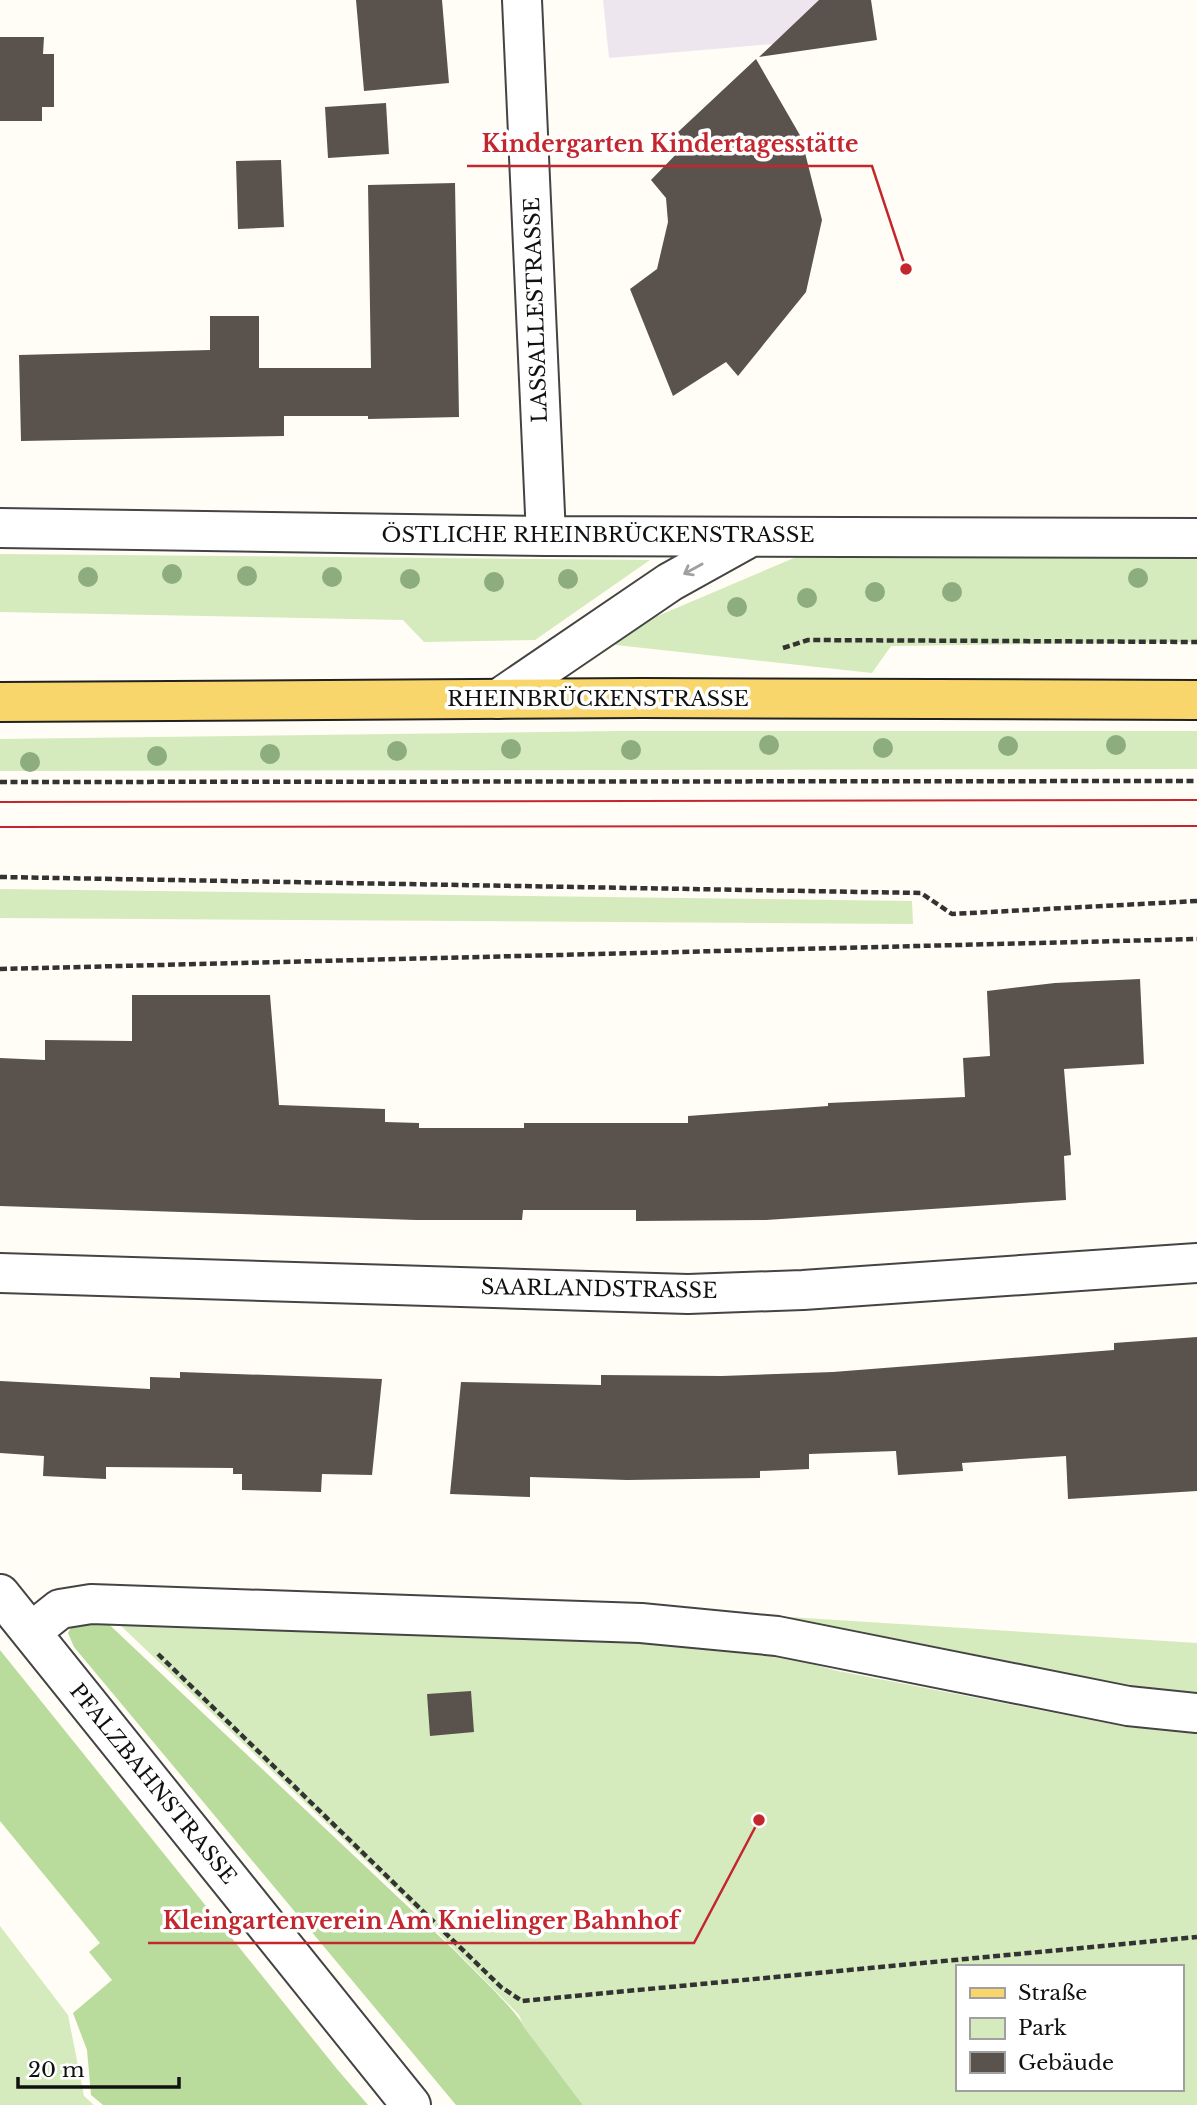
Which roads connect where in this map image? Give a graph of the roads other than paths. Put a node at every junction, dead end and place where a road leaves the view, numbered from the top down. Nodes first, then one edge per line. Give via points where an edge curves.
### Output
1 (522, 0) edge
2 (0, 528) edge
3 (546, 536) junction
4 (753, 536) junction
5 (1197, 538) edge
6 (498, 699) junction
7 (1197, 701) edge
8 (0, 702) edge
9 (1197, 1263) edge
10 (0, 1273) edge
11 (0, 1594) edge
12 (31, 1632) junction
13 (1197, 1713) edge
14 (411, 2105) edge

1 - 3 street, LASSALLESTRASSE
2 - 3 street, ÖSTLICHE RHEINBRÜCKENSTRASSE
3 - 4 street, ÖSTLICHE RHEINBRÜCKENSTRASSE
4 - 5 street, ÖSTLICHE RHEINBRÜCKENSTRASSE
4 -> 6 street via 670,582
6 - 7 main road, RHEINBRÜCKENSTRASSE
6 - 8 main road, RHEINBRÜCKENSTRASSE
9 - 10 street, SAARLANDSTRASSE via 688,1294
11 - 12 street, PFALZBAHNSTRASSE
12 - 13 street via 60,1609 107,1605 641,1623 777,1636 1128,1706
12 - 14 street, PFALZBAHNSTRASSE

